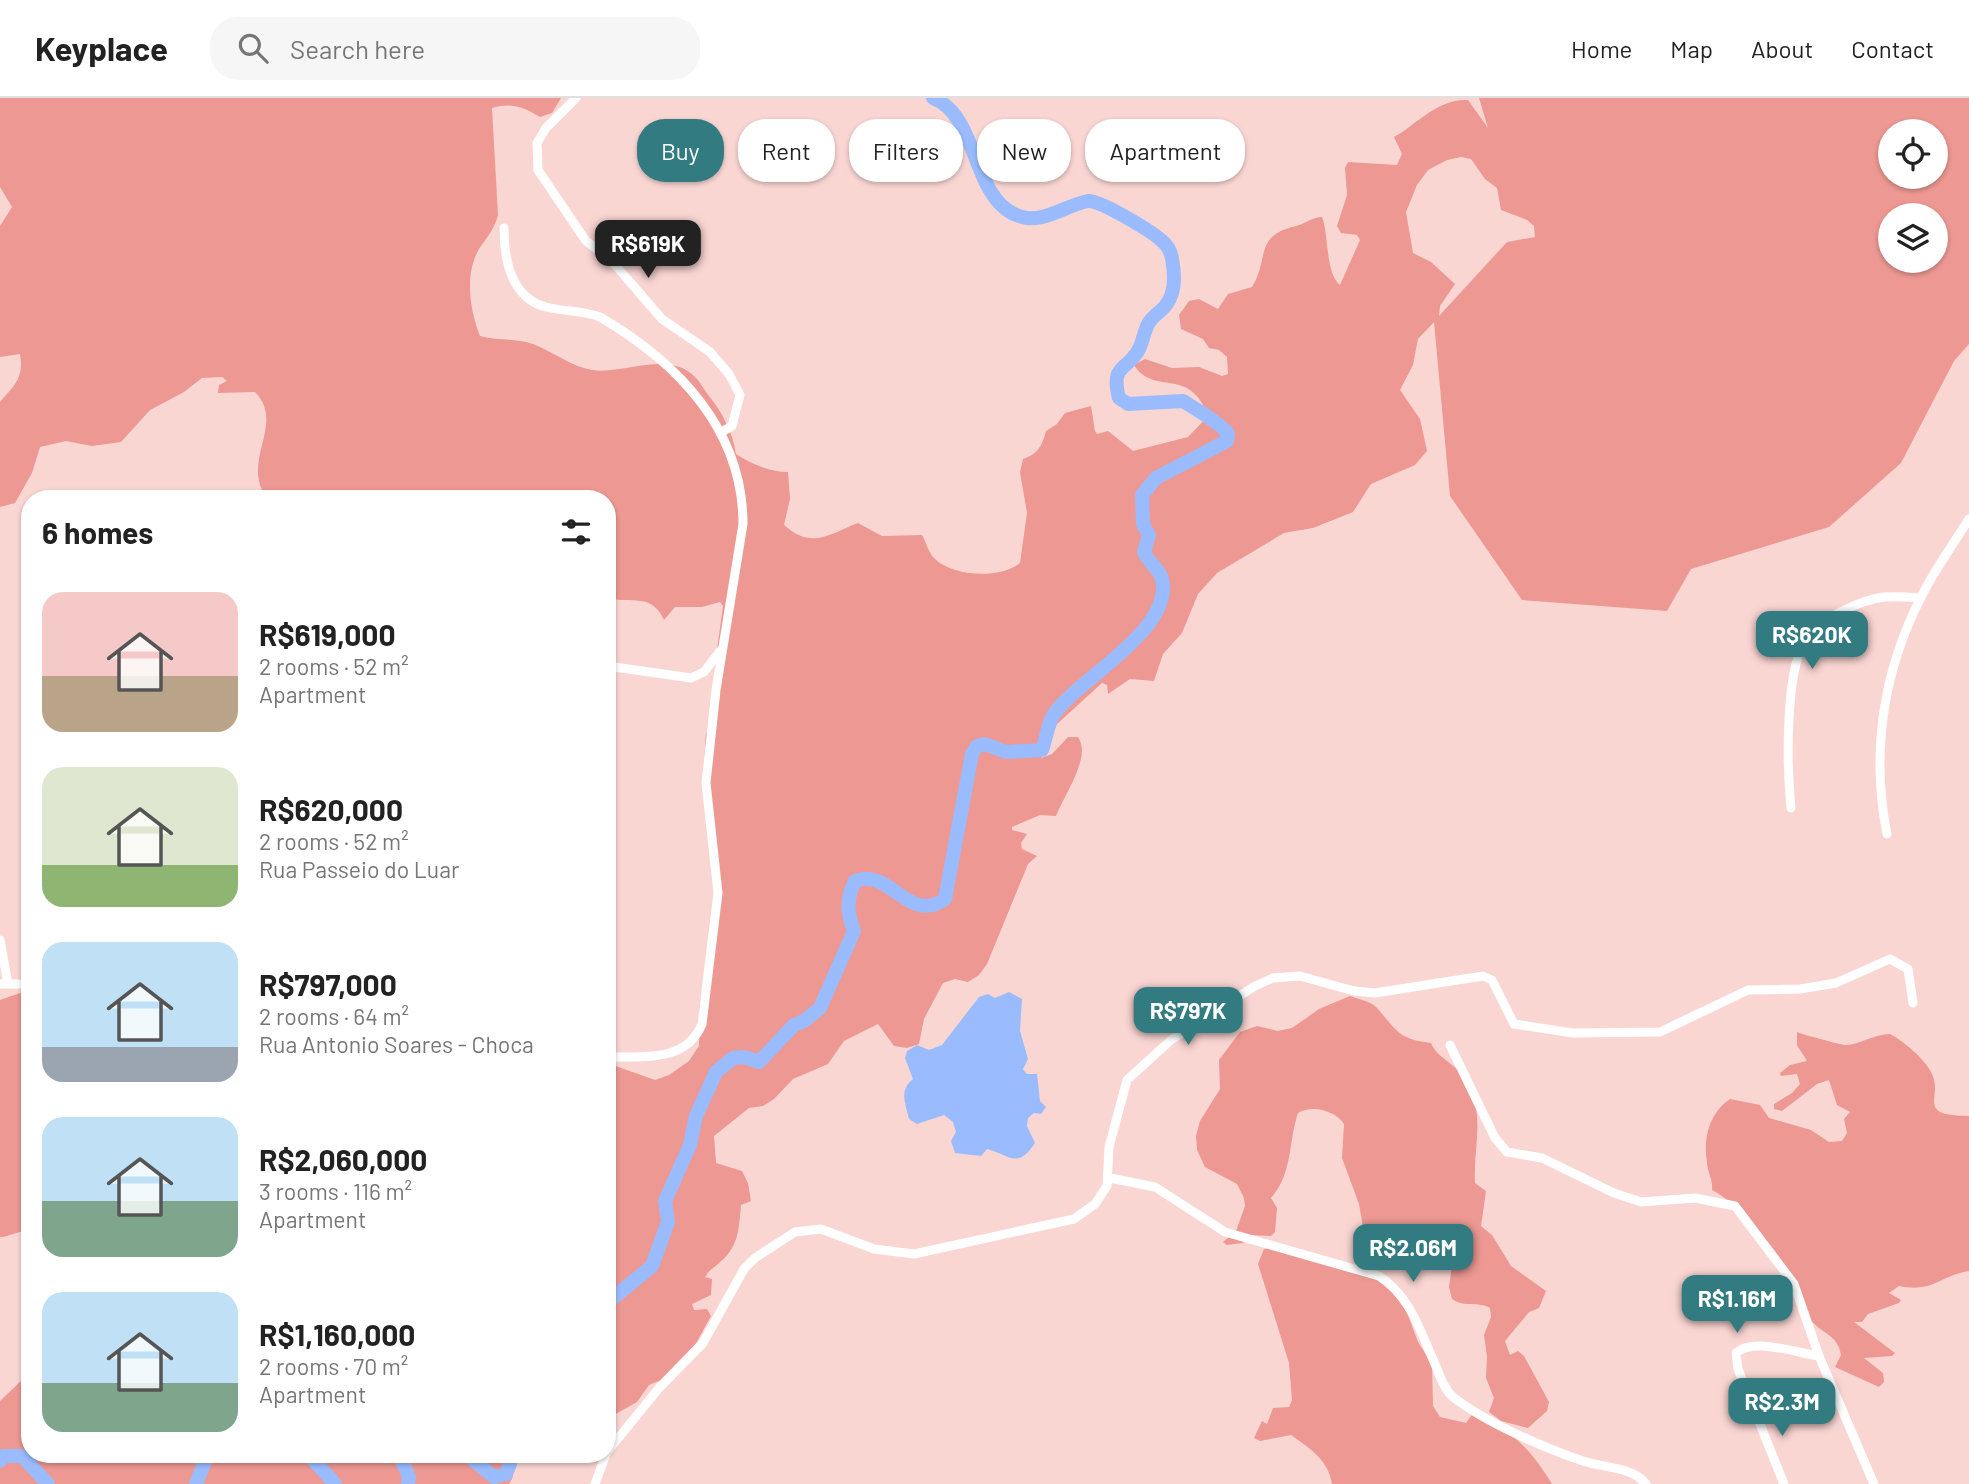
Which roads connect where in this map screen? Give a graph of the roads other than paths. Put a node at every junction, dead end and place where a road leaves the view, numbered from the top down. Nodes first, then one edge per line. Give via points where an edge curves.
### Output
1 (576, 98) edge
2 (504, 228) dead end
3 (720, 433) junction
4 (1969, 519) edge
5 (1921, 598) junction
6 (723, 647) junction
7 (616, 667) edge
8 (1791, 808) dead end
9 (1887, 834) dead end
10 (0, 940) edge
11 (4, 984) edge
12 (1913, 1003) dead end
13 (1450, 1045) dead end
14 (616, 1057) edge
15 (1110, 1178) junction
16 (1819, 1356) junction
17 (616, 1442) edge
18 (603, 1463) edge
19 (595, 1484) edge
20 (1646, 1484) edge
21 (1784, 1484) edge
22 (1874, 1484) edge

1 - 3 street via 537,143 538,170 586,241 610,260 662,319 710,352 729,374 740,395 732,426
2 - 3 street via 505,264 527,298 544,307 586,312 614,326 683,378
3 - 6 street via 743,503
4 - 5 street
5 - 8 street via 1876,599 1825,620 1807,637 1791,699 1787,753
5 - 9 street via 1899,653 1881,719 1879,781
6 - 7 street via 704,671 691,678
6 - 14 street via 706,783 718,893 702,1024 692,1043 679,1051
10 - 11 street
12 - 15 street via 1908,969 1890,959 1836,983 1748,990 1703,1009 1676,1027 1651,1033 1573,1033 1514,1024 1488,976 1375,993 1300,976 1273,978 1171,1040 1127,1080 1109,1147
13 - 16 street via 1495,1139 1507,1152 1542,1158 1642,1202 1695,1198 1735,1206 1794,1284
15 - 17 street via 1095,1203 1074,1219 937,1251 900,1254 821,1229 795,1232 744,1269 703,1343
15 - 20 street via 1155,1187 1218,1228 1252,1241 1379,1276 1410,1306 1442,1381 1454,1397 1524,1437 1582,1461 1635,1473
16 - 21 street via 1760,1347 1736,1353 1742,1382
16 - 22 street
18 - 19 street

